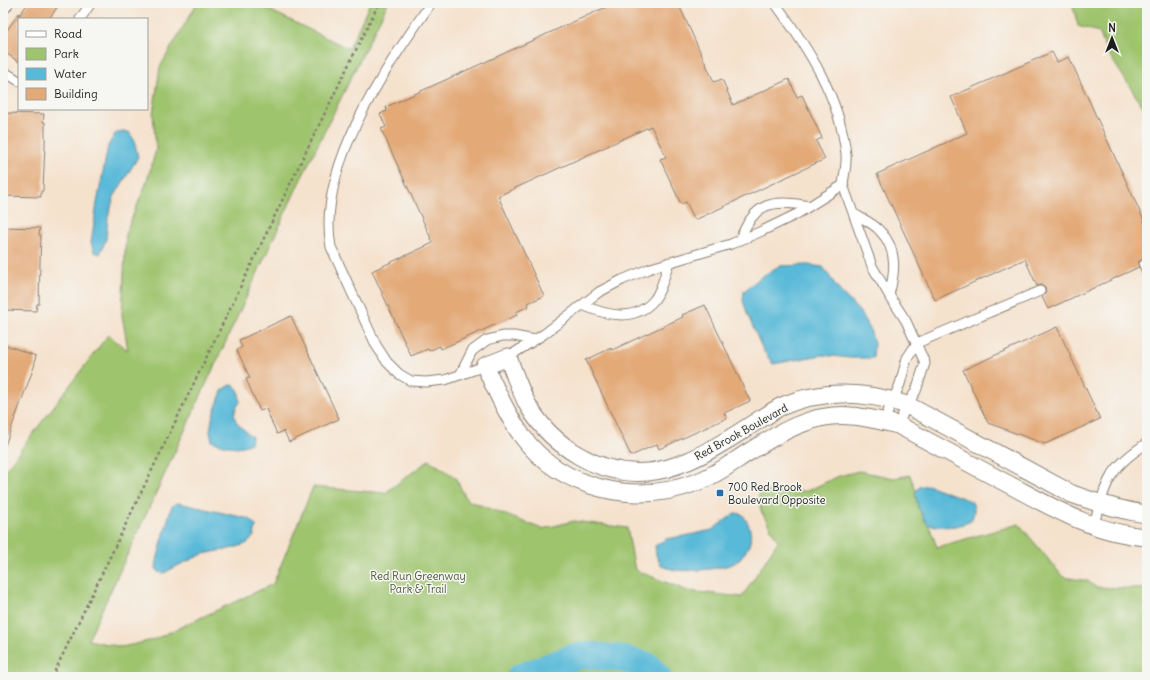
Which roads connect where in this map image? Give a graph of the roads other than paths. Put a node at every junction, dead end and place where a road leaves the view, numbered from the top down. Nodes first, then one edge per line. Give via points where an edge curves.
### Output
1 (91, 3) edge
2 (431, 3) edge
3 (775, 3) edge
4 (81, 18) edge
5 (3, 71) edge
6 (18, 80) edge
7 (843, 184) junction
8 (809, 206) junction
9 (854, 214) junction
10 (740, 240) junction
11 (669, 262) junction
12 (1040, 291) dead end
13 (889, 295) junction
14 (582, 305) junction
15 (535, 340) junction
16 (917, 343) junction
17 (508, 357) junction
18 (485, 366) junction
19 (460, 375) junction
20 (900, 402) junction
21 (891, 423) junction
22 (1147, 443) edge
23 (1100, 505) junction
24 (1147, 514) edge
25 (1093, 525) junction
26 (1147, 536) edge

1 - 4 lane
2 - 19 lane via 366,103 352,133 336,177 328,232 331,248 376,345 387,362 411,381 445,380
3 - 7 lane via 798,33 816,64 840,120 847,156
5 - 6 lane
7 - 8 lane
7 - 9 lane
8 - 10 lane
8 - 10 lane via 779,203 764,207 752,216
9 - 13 lane via 872,266
9 - 13 lane via 881,231 890,246 894,278
10 - 11 lane
11 - 14 lane via 622,280 599,292
11 - 14 lane via 661,286 654,299 644,309 628,315 615,316 599,313
12 - 16 lane
13 - 16 lane
14 - 15 lane
15 - 17 lane
15 - 19 lane via 514,336 487,340 472,351
16 - 20 lane via 907,358 900,384
16 - 20 lane via 925,363 916,391
17 - 18 street
17 - 20 street, Red Brook Boulevard via 529,407 551,435 564,447 583,458 605,467 627,471 648,472 689,461 780,408 802,400 851,393
18 - 19 lane
18 - 21 street, Red Brook Boulevard via 510,417 536,452 555,468 576,480 624,493 648,493 697,482 786,430 805,422 849,415
20 - 21 lane
20 - 21 lane
20 - 23 street, Red Brook Boulevard via 1072,494
21 - 25 street, Red Brook Boulevard via 1063,513
22 - 23 lane via 1133,452 1111,475
23 - 24 street, Red Brook Boulevard
23 - 25 lane
25 - 26 street, Red Brook Boulevard

